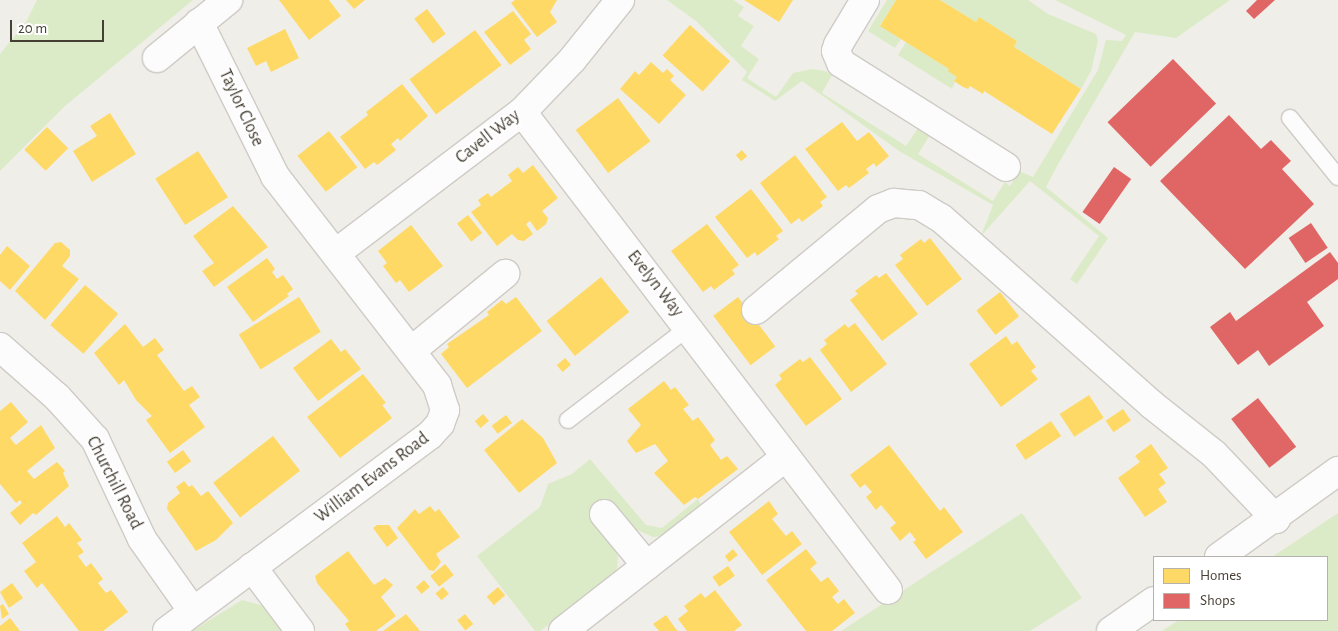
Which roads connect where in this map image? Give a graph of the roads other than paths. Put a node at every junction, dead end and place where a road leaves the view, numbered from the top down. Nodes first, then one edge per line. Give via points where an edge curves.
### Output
1 (228, 0) edge
2 (620, 0) edge
3 (865, 0) edge
4 (199, 23) junction
5 (157, 58) dead end
6 (522, 112) junction
7 (1290, 118) dead end
8 (1006, 167) dead end
9 (1338, 177) edge
10 (286, 192) joint
11 (336, 253) junction
12 (505, 274) dead end
13 (756, 310) dead end
14 (688, 328) junction
15 (0, 348) edge
16 (411, 350) junction
17 (568, 420) dead end
18 (786, 457) junction
19 (1338, 471) edge
20 (604, 514) dead end
21 (1276, 519) junction
22 (1220, 556) edge
23 (646, 566) junction
24 (252, 567) junction
25 (888, 590) dead end
26 (1153, 603) edge
27 (192, 610) junction
28 (167, 631) edge
29 (300, 631) edge
30 (563, 631) edge
31 (1111, 631) edge

1 - 4 street
2 - 6 street, Cavell Way via 572,60
3 - 8 street via 836,52 845,67
4 - 5 street
4 - 10 street, Taylor Close via 258,145
6 - 11 street, Cavell Way
6 - 14 street, Evelyn Way
7 - 9 lane
10 - 11 street, William Evans Road
11 - 16 street, William Evans Road
12 - 16 street
13 - 21 street via 878,209 894,203 919,205 941,218 1151,404 1214,454
14 - 17 lane
14 - 18 street, Evelyn Way
15 - 27 street, Churchill Road via 57,397 94,439 145,545
16 - 24 street, William Evans Road via 444,398 445,410 440,424 430,436
18 - 23 street
18 - 25 street, Evelyn Way
19 - 21 street
20 - 23 street
21 - 22 street
23 - 30 street
24 - 27 street, William Evans Road
24 - 29 street
26 - 31 street
27 - 28 street, William Evans Road

